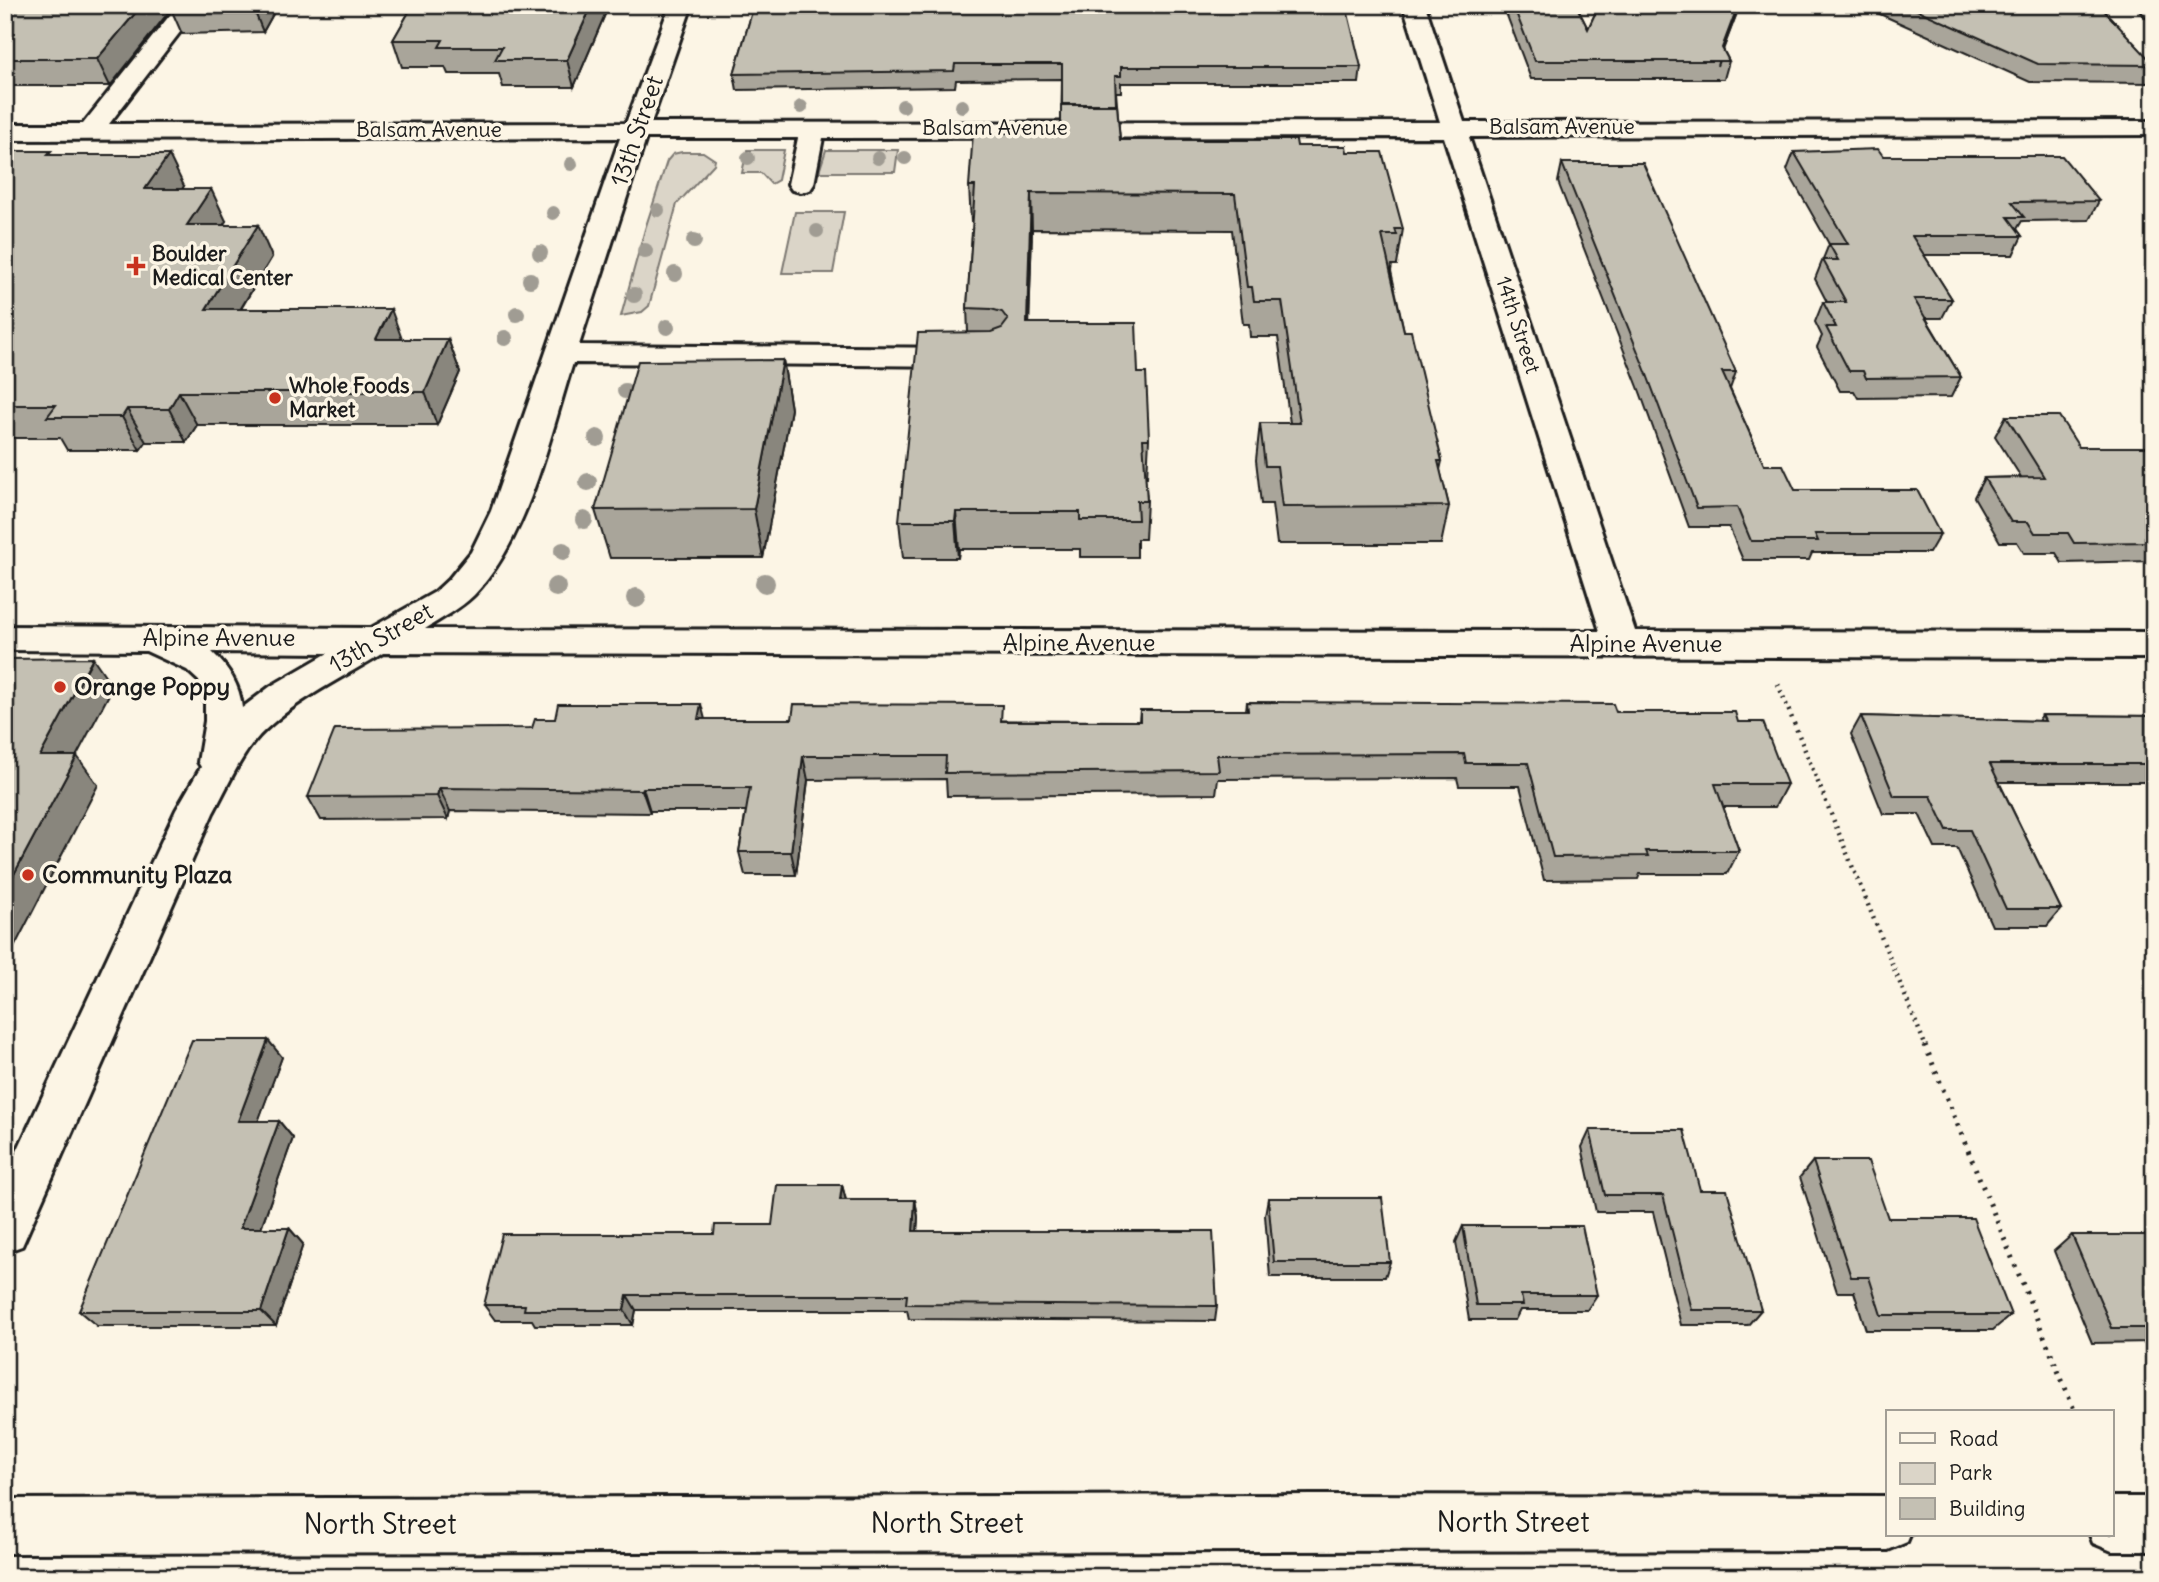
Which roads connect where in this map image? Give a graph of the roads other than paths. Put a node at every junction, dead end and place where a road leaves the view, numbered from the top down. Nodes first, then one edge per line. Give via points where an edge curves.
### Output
1 (190, 5) edge
2 (681, 5) edge
3 (1414, 5) edge
4 (2148, 5) edge
5 (2154, 11) edge
6 (1454, 127) junction
7 (2154, 128) edge
8 (636, 129) junction
9 (812, 129) junction
10 (5, 132) edge
11 (90, 132) junction
12 (801, 184) dead end
13 (561, 354) junction
14 (992, 357) edge
15 (5, 638) edge
16 (131, 638) junction
17 (382, 639) junction
18 (1622, 645) junction
19 (2154, 645) edge
20 (214, 774) junction
21 (5, 1230) edge
22 (1886, 1523) edge
23 (2114, 1524) edge
24 (2154, 1524) edge
25 (5, 1525) edge

1 - 11 street
2 - 8 street, 13th Street
3 - 6 street, 14th Street
4 - 5 street
6 - 7 street, Balsam Avenue
6 - 9 street, Balsam Avenue
6 - 18 street, 14th Street
8 - 9 street, Balsam Avenue
8 - 11 street, Balsam Avenue
8 - 13 street, 13th Street
9 - 12 street
10 - 11 street, Balsam Avenue
13 - 14 street
13 - 17 street, 13th Street via 505,520 486,558 447,600
15 - 16 street, Alpine Avenue
16 - 17 street, Alpine Avenue
16 - 20 street via 190,654 204,663 216,680 226,713
17 - 18 street, Alpine Avenue
17 - 20 street, 13th Street via 312,677 260,713
18 - 19 street, Alpine Avenue
20 - 21 street, 13th Street
22 - 25 street, North Street
23 - 24 street

